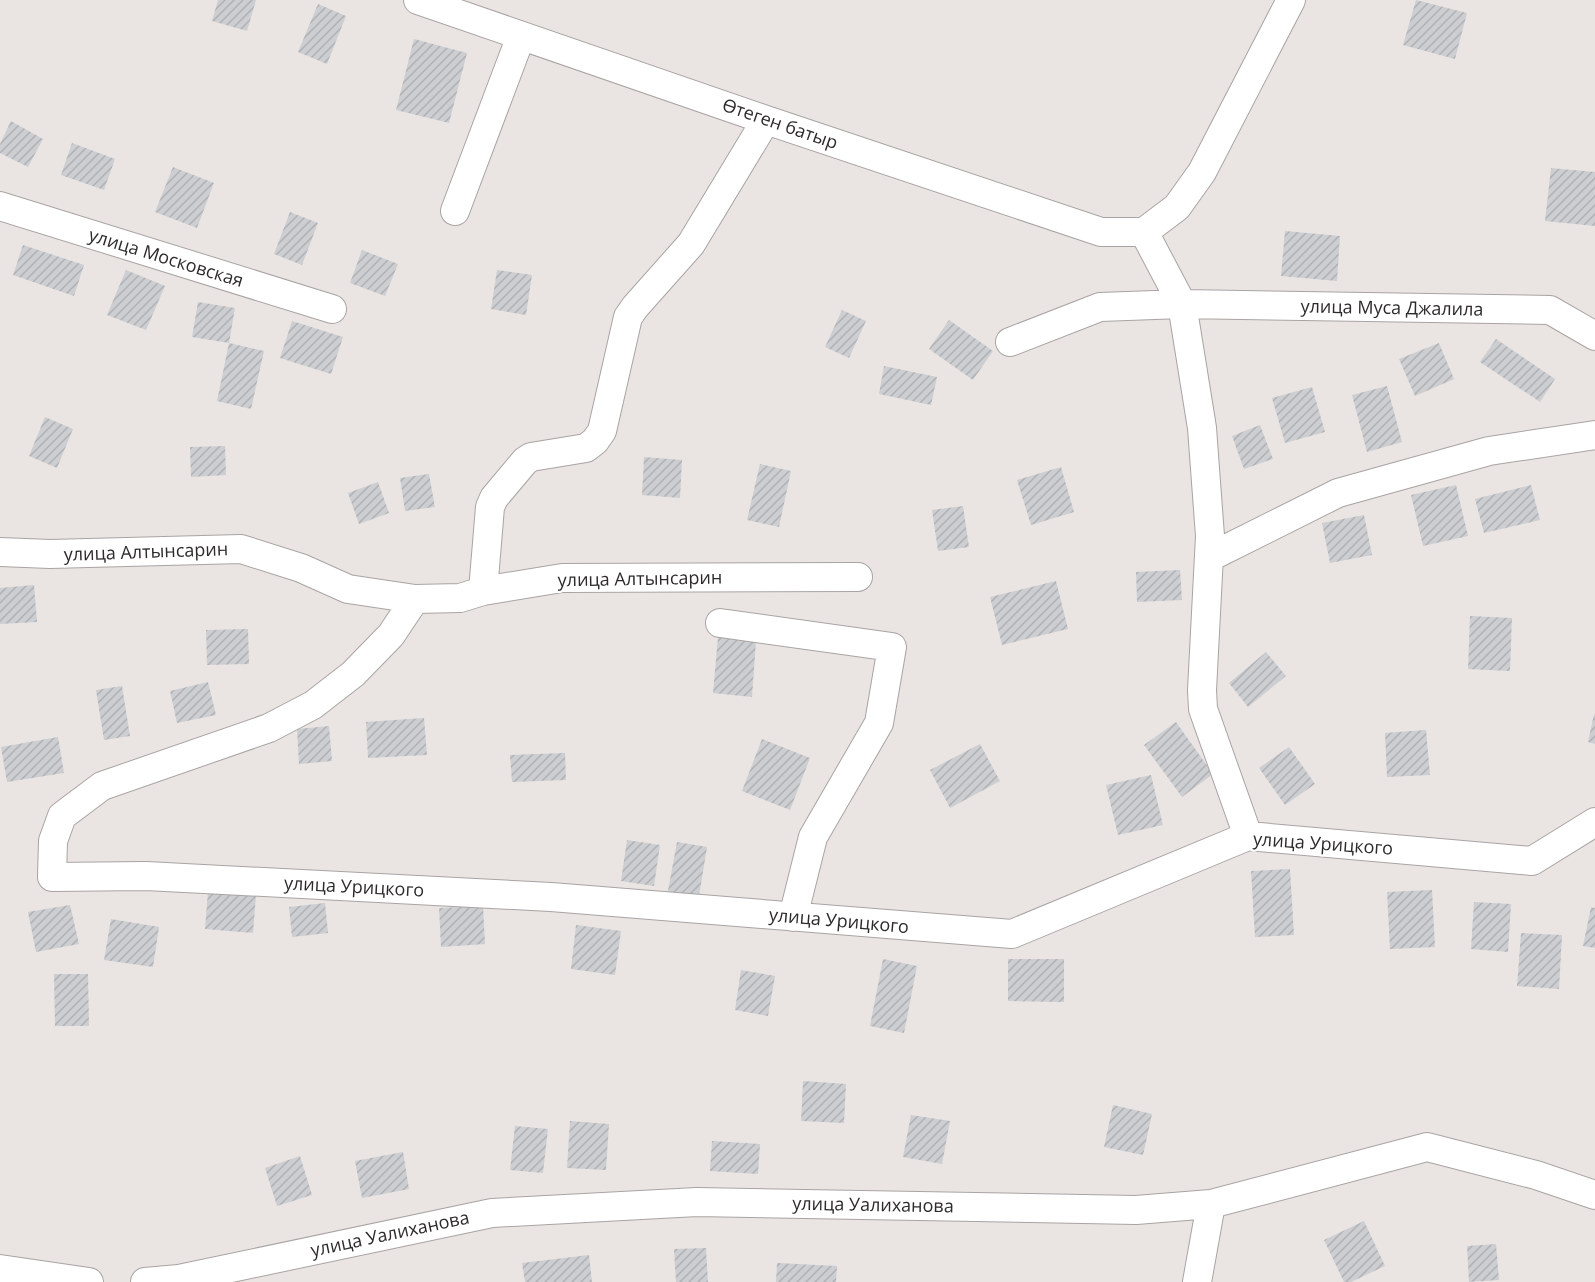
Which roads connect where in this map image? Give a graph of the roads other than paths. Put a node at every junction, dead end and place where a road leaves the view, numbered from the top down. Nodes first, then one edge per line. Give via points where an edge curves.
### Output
1 (418, 0) edge
2 (1291, 0) edge
3 (521, 36) junction
4 (766, 120) junction
5 (0, 206) edge
6 (454, 211) dead end
7 (1144, 232) junction
8 (1182, 304) junction
9 (332, 309) dead end
10 (1595, 336) edge
11 (1010, 342) dead end
12 (1595, 435) edge
13 (0, 552) edge
14 (1210, 557) junction
15 (858, 577) dead end
16 (483, 591) junction
17 (416, 599) junction
18 (720, 623) dead end
19 (1595, 822) edge
20 (1248, 836) junction
21 (793, 917) junction
22 (1595, 1195) edge
23 (1211, 1204) junction
24 (0, 1269) edge
25 (193, 1279) edge
26 (89, 1282) edge
27 (145, 1282) edge
28 (1197, 1282) edge

1 - 3 street, Өтеген батыр
2 - 7 street via 1202,172 1177,207
3 - 4 street, Өтеген батыр
3 - 6 street
4 - 7 street, Өтеген батыр via 1101,232
4 - 16 street via 691,244 628,317 602,431 595,441 586,447 531,457 494,498
5 - 9 street, улица Московская
7 - 8 street
8 - 10 street, улица Муса Джалила via 1550,310
8 - 11 street, улица Муса Джалила via 1100,307
8 - 14 street via 1202,428
12 - 14 street via 1489,451 1338,493
13 - 17 street, улица Алтынсарин via 50,555 241,549 292,564 348,589
14 - 20 street via 1203,709
15 - 16 street, улица Алтынсарин via 562,578
16 - 17 street, улица Алтынсарин via 460,598
17 - 21 street, улица Урицкого via 390,636 353,674 313,705 269,728 102,786 62,816 52,841 52,877 146,876 528,896
18 - 21 street via 892,647 879,723 813,837
19 - 20 street, улица Урицкого via 1532,861
20 - 21 street, улица Урицкого via 1012,934
22 - 23 street, улица Уалиханова via 1536,1175 1427,1147
23 - 25 street, улица Уалиханова via 1136,1210 697,1202 492,1213
23 - 28 street
24 - 26 street
25 - 27 street, улица Уалиханова

